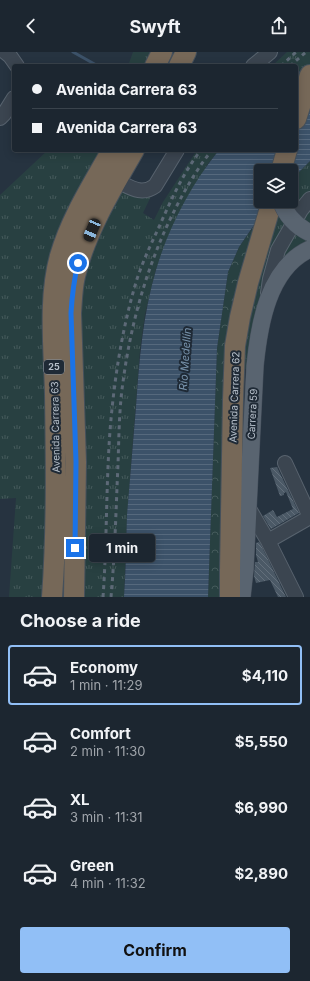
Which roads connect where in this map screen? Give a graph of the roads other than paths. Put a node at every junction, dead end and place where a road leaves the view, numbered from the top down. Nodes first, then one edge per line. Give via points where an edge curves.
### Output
1 (5, 52) edge
2 (162, 52) edge
3 (186, 52) edge
4 (270, 52) edge
5 (16, 64) edge
6 (156, 64) edge
7 (180, 64) edge
8 (255, 64) edge
9 (310, 74) edge
10 (12, 101) edge
11 (298, 113) edge
12 (0, 118) edge
13 (111, 152) edge
14 (133, 152) edge
15 (176, 152) edge
16 (286, 152) edge
17 (283, 164) edge
18 (117, 181) junction
19 (310, 199) edge
20 (270, 208) edge
21 (284, 208) edge
22 (310, 233) edge
23 (286, 234) junction
24 (306, 250) edge
25 (266, 305) junction
26 (286, 463) dead end
27 (248, 506) junction
28 (310, 517) edge
29 (268, 541) junction
30 (52, 597) edge
31 (74, 597) edge
32 (230, 597) edge
33 (242, 597) edge
34 (296, 597) edge

1 - 5 street
2 - 6 highway
3 - 7 highway
4 - 8 street
9 - 11 highway
10 - 12 street
13 - 30 highway, Avenida Carrera 63 / 25 via 74,218 56,274 53,309 56,462
14 - 18 highway, Avenida Carrera 63 / 25
15 - 18 street via 155,186 145,191 132,189
16 - 17 highway
18 - 31 highway, Avenida Carrera 63 / 25 via 83,250 74,278 72,295 76,462
19 - 23 street via 300,210
20 - 32 highway, Avenida Carrera 62 via 240,317 235,346
21 - 22 main road, bridge via 296,224
23 - 24 street via 292,247 297,251
23 - 25 street via 278,250
24 - 25 main road, Carrera 59 via 279,276
25 - 27 main road, Carrera 59 via 255,366
26 - 28 street
27 - 29 street
27 - 33 main road, Carrera 59
28 - 29 street
29 - 34 street

